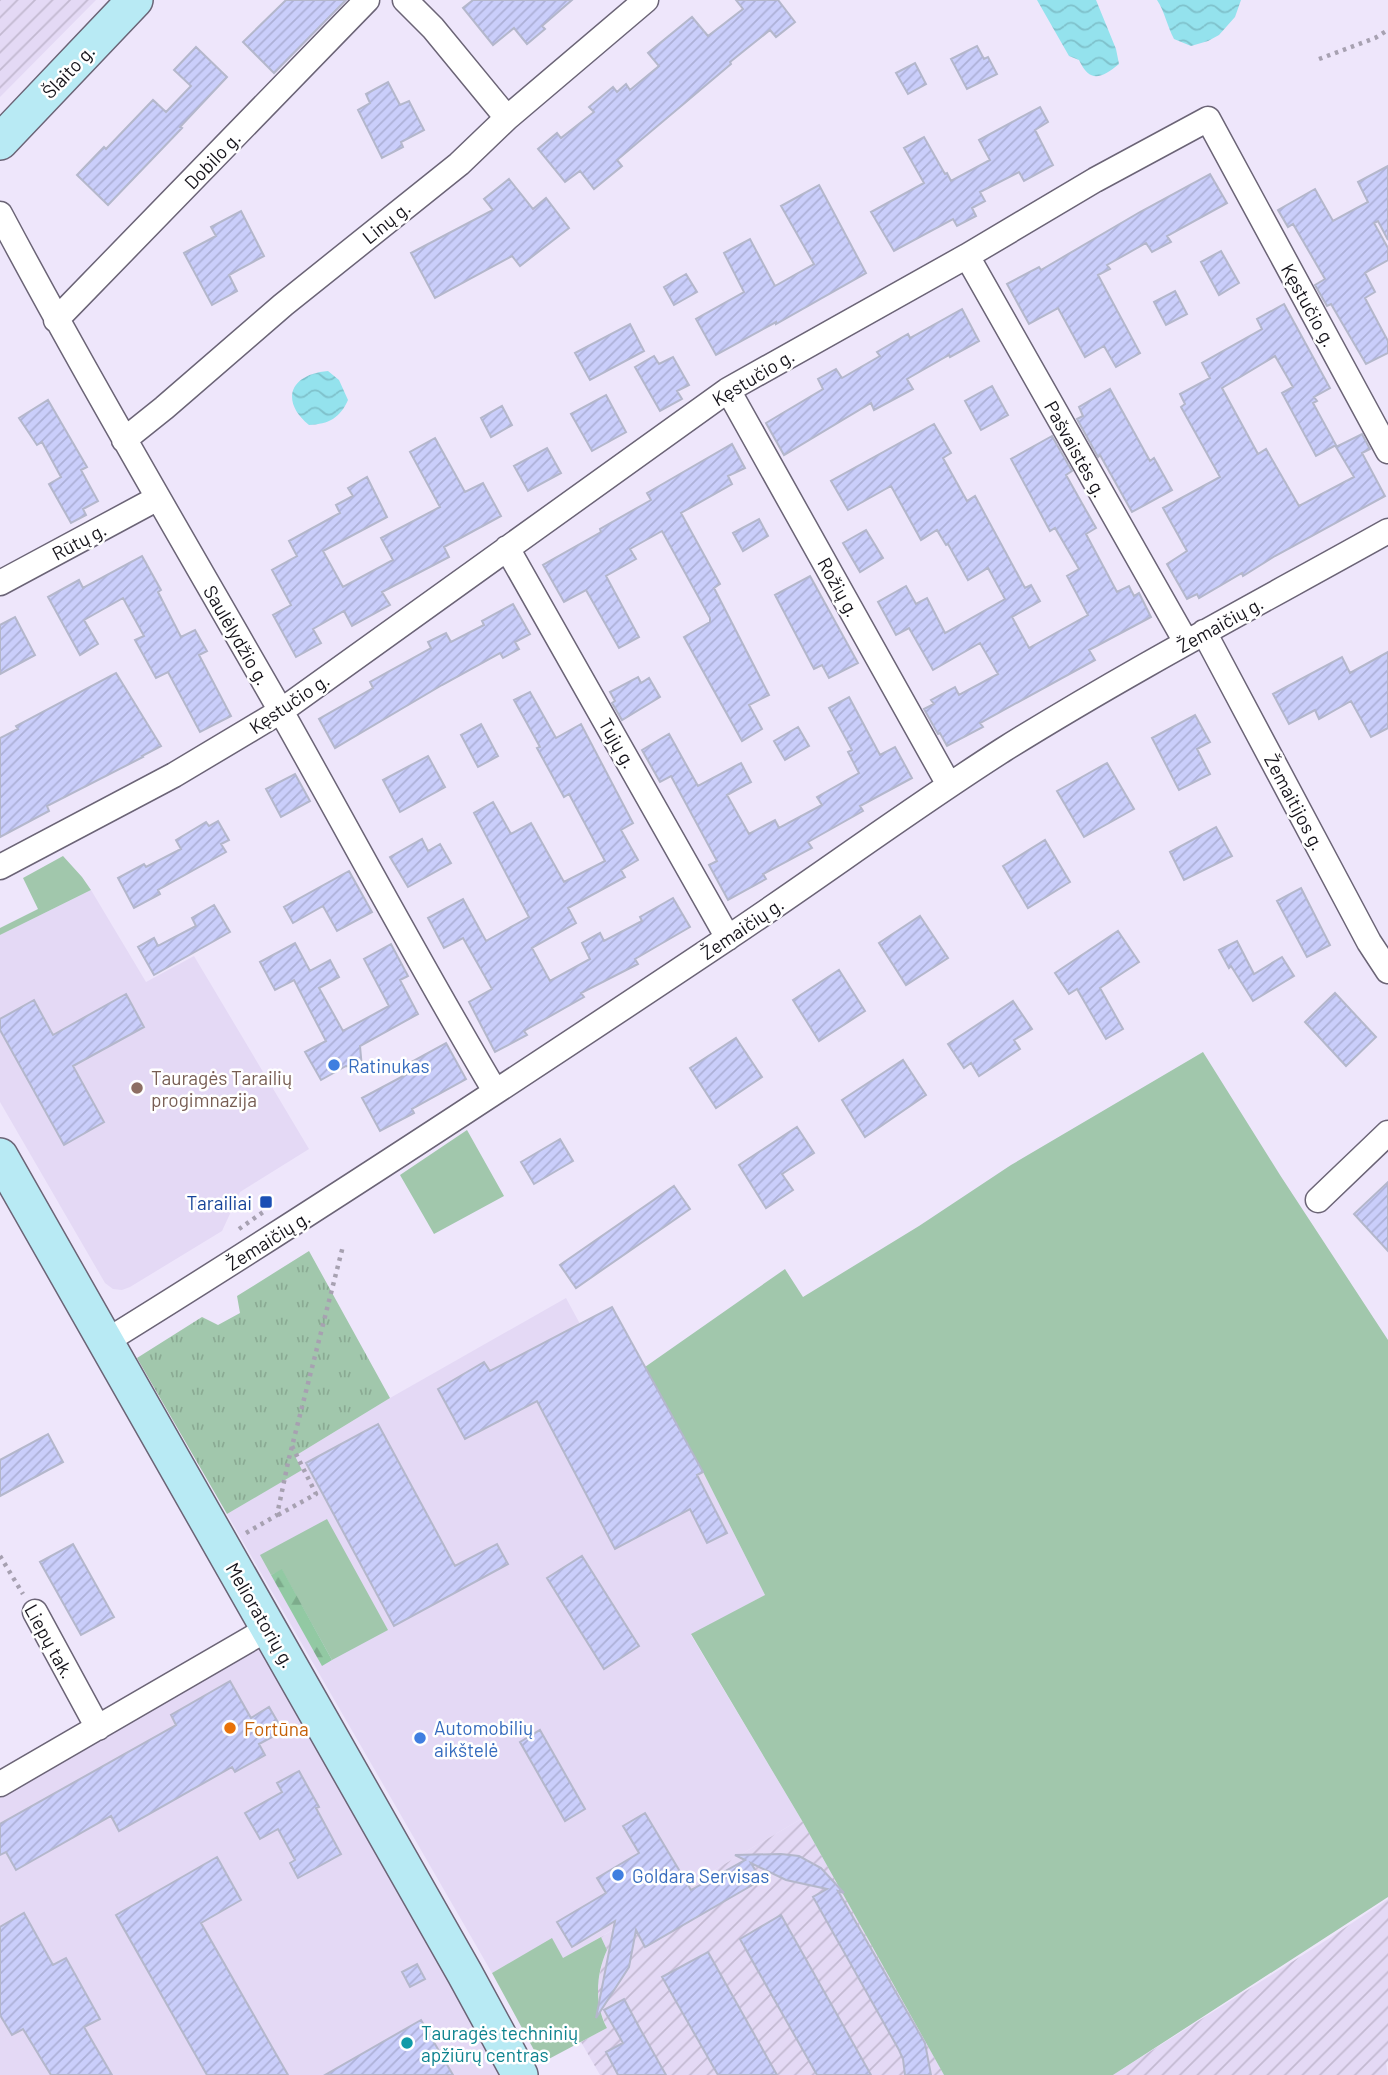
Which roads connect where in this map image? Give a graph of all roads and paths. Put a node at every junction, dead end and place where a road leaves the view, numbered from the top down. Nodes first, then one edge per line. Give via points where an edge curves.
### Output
1 (135, 0) edge
2 (367, 0) edge
3 (405, 0) edge
4 (646, 0) edge
5 (1388, 30) edge
6 (1319, 59) dead end
7 (507, 118) junction
8 (0, 142) edge
9 (0, 214) edge
10 (967, 256) junction
11 (56, 320) junction
12 (728, 390) junction
13 (124, 440) junction
14 (1388, 450) edge
15 (158, 498) junction
16 (1386, 535) edge
17 (507, 548) junction
18 (0, 583) edge
19 (1195, 637) junction
20 (281, 711) junction
21 (949, 785) junction
22 (0, 867) edge
23 (728, 938) junction
24 (1388, 971) edge
25 (495, 1091) junction
26 (1388, 1133) edge
27 (0, 1156) edge
28 (1318, 1200) dead end
29 (272, 1206) dead end
30 (234, 1234) dead end
31 (343, 1246) dead end
32 (105, 1342) junction
33 (292, 1446) junction
34 (277, 1515) junction
35 (222, 1548) junction
36 (0, 1556) edge
37 (35, 1612) joint
38 (268, 1628) junction
39 (98, 1728) junction
40 (0, 1784) edge
41 (520, 2075) edge

1 - 8 main road, Šlaito g.
2 - 11 street, Dobilo g.
3 - 7 street via 433,27
4 - 7 street, Linų g.
5 - 6 path
7 - 13 street, Linų g. via 458,164
9 - 11 street, Saulėlydžio g.
10 - 12 street, Kęstučio g.
10 - 14 street, Kęstučio g. via 1208,119
10 - 19 street, Pašvaistės g.
11 - 13 street, Saulėlydžio g.
12 - 17 street, Kęstučio g.
12 - 21 street, Rožių g.
13 - 15 street, Saulėlydžio g.
15 - 18 street, Rūtų g.
15 - 20 street, Saulėlydžio g.
16 - 19 street, Žemaičių g.
17 - 20 street, Kęstučio g.
17 - 23 street, Tujų g.
19 - 21 street, Žemaičių g.
19 - 24 street, Žemaitijos g.
20 - 22 street, Kęstučio g. via 174,775
20 - 25 street, Saulėlydžio g.
21 - 23 street, Žemaičių g.
23 - 25 street, Žemaičių g.
25 - 32 street, Žemaičių g.
26 - 28 street
27 - 32 main road, Melioratorių g.
29 - 30 path
31 - 33 path
32 - 35 main road, Melioratorių g.
33 - 34 path
33 - 34 path via 316,1494
34 - 35 path
35 - 38 main road, Melioratorių g.
36 - 37 path, Liepų tak.
37 - 39 street, Liepų tak.
38 - 39 street
38 - 41 main road, Melioratorių g.
39 - 40 street

